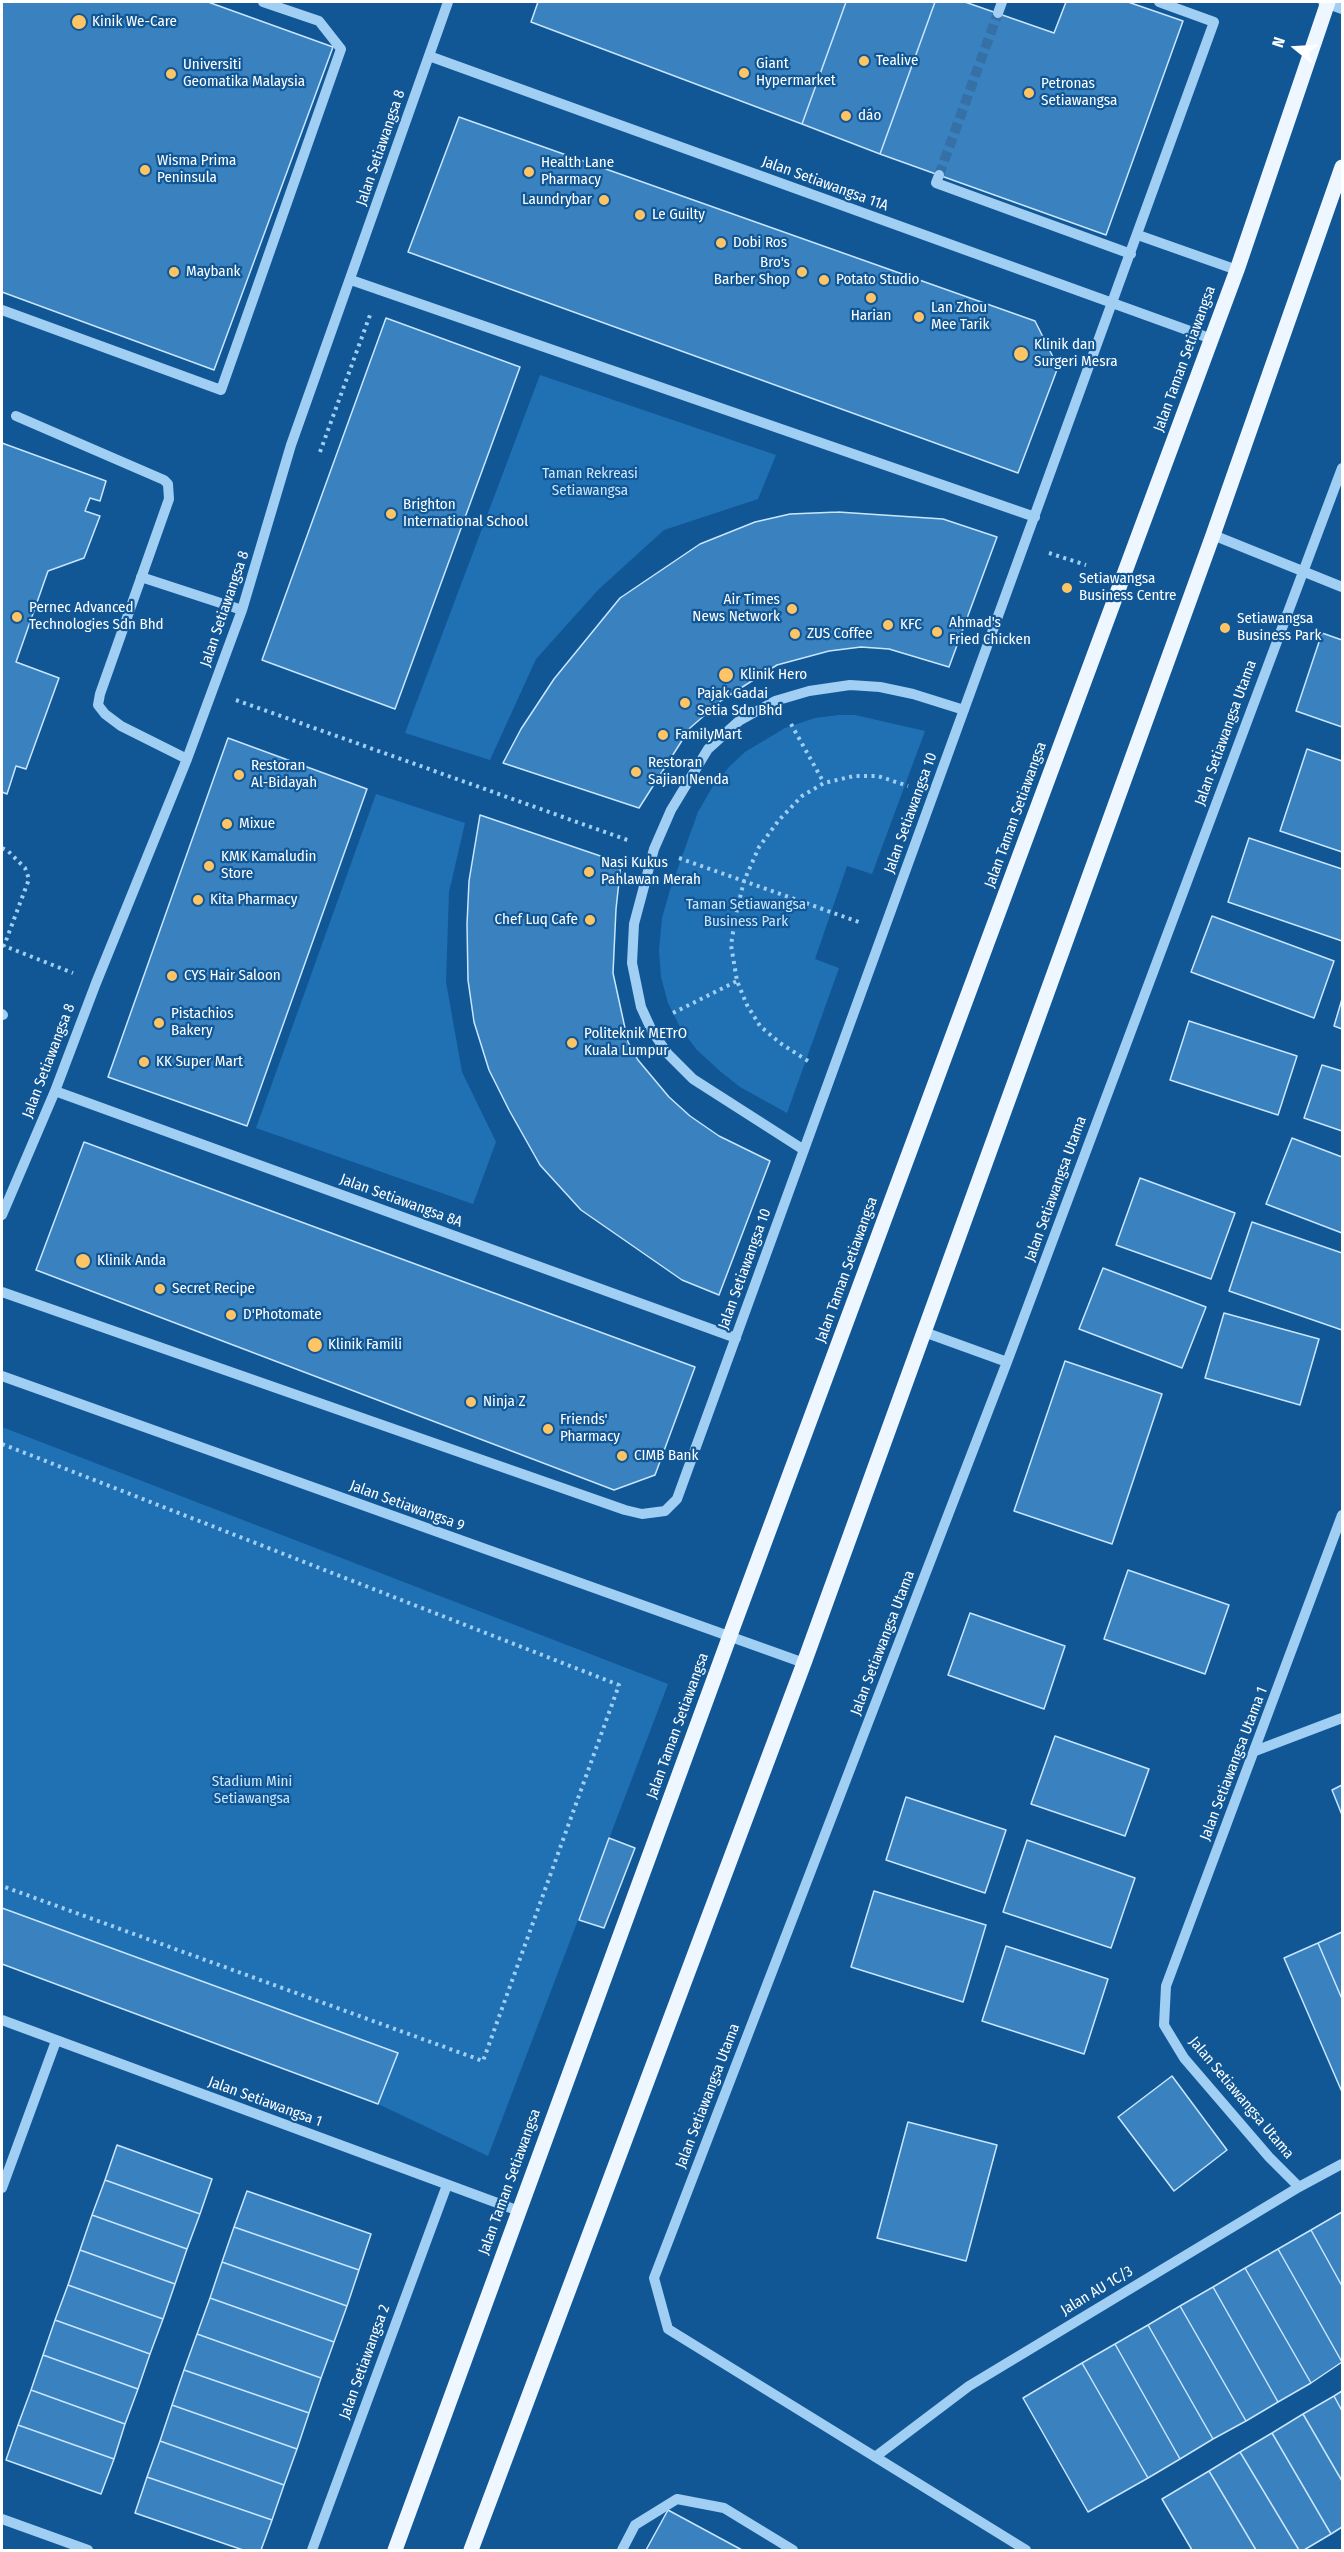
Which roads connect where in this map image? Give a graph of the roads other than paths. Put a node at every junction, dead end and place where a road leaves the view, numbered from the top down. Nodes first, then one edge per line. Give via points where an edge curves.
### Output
1 (263, 2) edge
2 (448, 2) edge
3 (1002, 2) edge
4 (1159, 2) edge
5 (1326, 2) edge
6 (1342, 9) edge
7 (998, 13) tunnel mouth
8 (429, 56) junction
9 (1342, 168) edge
10 (939, 175) dead end
11 (1138, 235) junction
12 (1131, 254) junction
13 (1237, 270) junction
14 (351, 280) junction
15 (1113, 304) junction
16 (2, 310) edge
17 (1212, 339) junction
18 (16, 416) dead end
19 (1342, 468) edge
20 (1035, 517) junction
21 (1213, 535) junction
22 (1302, 572) junction
23 (141, 577) junction
24 (1342, 587) edge
25 (242, 610) junction
26 (964, 710) junction
27 (187, 759) junction
28 (55, 1091) junction
29 (804, 1150) junction
30 (2, 1215) edge
31 (2, 1293) edge
32 (924, 1332) junction
33 (736, 1338) junction
34 (1007, 1362) junction
35 (2, 1376) edge
36 (1342, 1515) edge
37 (729, 1638) junction
38 (804, 1663) junction
39 (1342, 1718) edge
40 (1255, 1751) junction
41 (2, 2020) edge
42 (1164, 2025) joint
43 (56, 2041) junction
44 (1342, 2164) edge
45 (447, 2185) junction
46 (1299, 2187) junction
47 (2, 2188) edge
48 (519, 2211) junction
49 (875, 2457) junction
50 (2, 2519) edge
51 (88, 2550) edge
52 (312, 2550) edge
53 (395, 2550) edge
54 (471, 2550) edge
55 (622, 2550) edge
56 (793, 2550) edge
57 (1026, 2550) edge

1 - 16 street via 319,21 341,49 221,390
2 - 8 street, Jalan Setiawangsa 8
3 - 7 street
4 - 11 street, Jalan Setiawangsa 10 via 1214,22
5 - 6 street
5 - 13 main road, Jalan Taman Setiawangsa
8 - 14 street, Jalan Setiawangsa 8
8 - 15 street, Jalan Setiawangsa 11A
9 - 21 main road
10 - 12 street via 936,183
11 - 12 street, Jalan Setiawangsa 10
11 - 13 street
12 - 15 street, Jalan Setiawangsa 10
13 - 17 main road, Jalan Taman Setiawangsa
14 - 20 street
14 - 25 street, Jalan Setiawangsa 8 via 291,445
15 - 17 street, Jalan Setiawangsa 11A
15 - 20 street, Jalan Setiawangsa 10
17 - 37 main road, Jalan Taman Setiawangsa
18 - 23 street via 168,484 169,499
19 - 22 street, Jalan Setiawangsa Utama
20 - 26 street, Jalan Setiawangsa 10
21 - 22 street
21 - 32 main road
22 - 24 street
22 - 34 street, Jalan Setiawangsa Utama
23 - 25 street
23 - 27 street via 98,705 121,726
25 - 27 street, Jalan Setiawangsa 8
26 - 29 street, Jalan Setiawangsa 10
26 - 29 street via 913,694 850,685 775,701 739,722 708,749 671,810 654,849 634,924 632,963 641,1007 652,1031 693,1080
27 - 28 street, Jalan Setiawangsa 8
28 - 30 street, Jalan Setiawangsa 8
28 - 33 street, Jalan Setiawangsa 8A
29 - 33 street, Jalan Setiawangsa 10
31 - 33 street, Jalan Setiawangsa 10 via 642,1514 665,1511 677,1499
32 - 34 street
32 - 38 main road
34 - 49 street, Jalan Setiawangsa Utama via 654,2278 668,2330
35 - 37 street, Jalan Setiawangsa 9
36 - 40 street, Jalan Setiawangsa Utama 1
37 - 38 street, Jalan Setiawangsa 9
37 - 48 main road, Jalan Taman Setiawangsa
38 - 54 main road
39 - 40 street
40 - 42 street, Jalan Setiawangsa Utama 1 via 1166,1986
41 - 43 street, Jalan Setiawangsa 1
42 - 46 street, Jalan Setiawangsa Utama via 1184,2058
43 - 45 street, Jalan Setiawangsa 1
43 - 47 street
44 - 46 street, Jalan AU 1C/3
45 - 48 street, Jalan Setiawangsa 1
45 - 52 street, Jalan Setiawangsa 2
46 - 49 street, Jalan AU 1C/3 via 969,2386
48 - 53 main road, Jalan Taman Setiawangsa
49 - 57 street, Jalan Setiawangsa Utama
50 - 51 street
55 - 56 street via 635,2525 677,2499 724,2508

